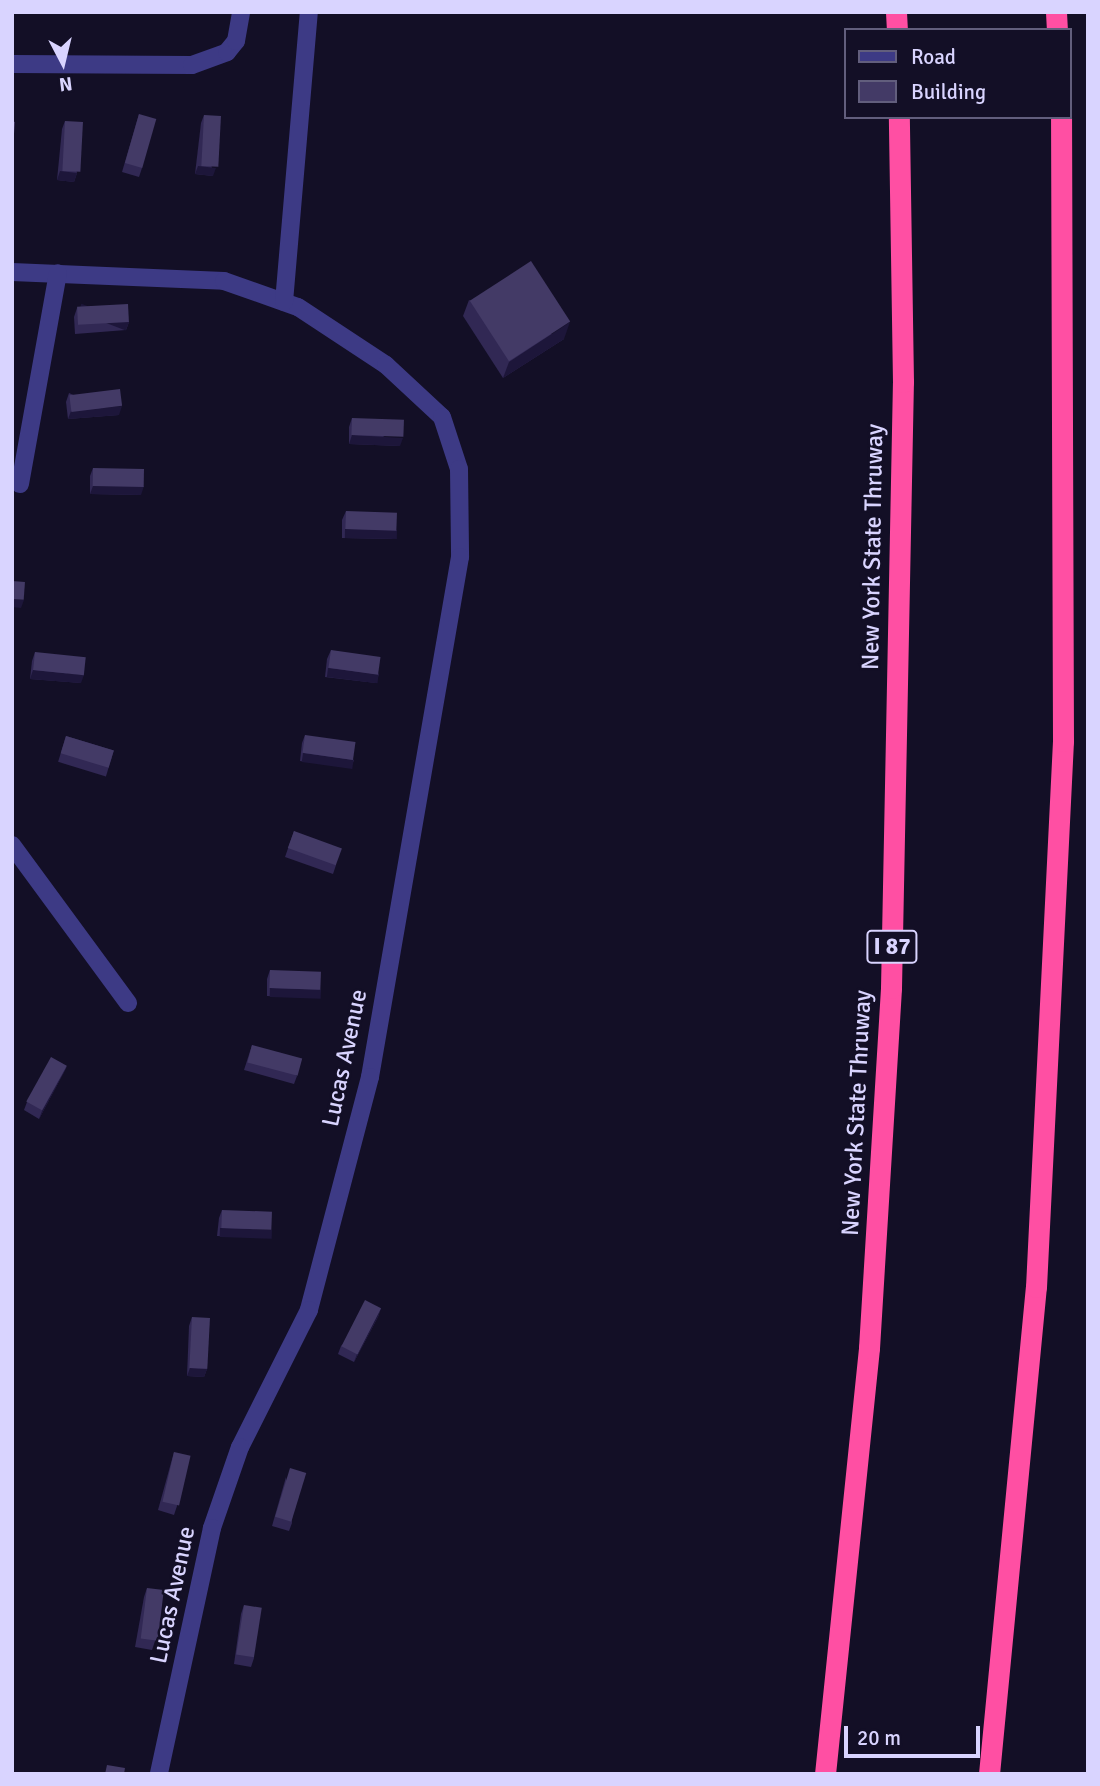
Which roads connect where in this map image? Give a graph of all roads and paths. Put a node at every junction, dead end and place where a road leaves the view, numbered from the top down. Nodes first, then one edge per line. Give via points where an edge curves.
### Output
1 (241, 12) edge
2 (309, 12) edge
3 (12, 64) edge
4 (899, 119) edge
5 (1061, 119) edge
6 (12, 272) edge
7 (58, 273) junction
8 (284, 302) junction
9 (20, 484) dead end
10 (12, 845) edge
11 (128, 1003) dead end
12 (159, 1774) edge
13 (825, 1774) edge
14 (989, 1774) edge

1 - 3 street via 231,47 191,65
2 - 8 street
4 - 13 highway, New York State Thruway / I 87 via 903,382 891,988 869,1348
5 - 14 highway via 1063,741 1036,1287
6 - 7 street, Lucas Avenue
7 - 8 street, Lucas Avenue via 224,281
7 - 9 street
8 - 12 street, Lucas Avenue via 376,358 442,417 459,469 460,557 370,1077 309,1310 240,1447 212,1528
10 - 11 street

